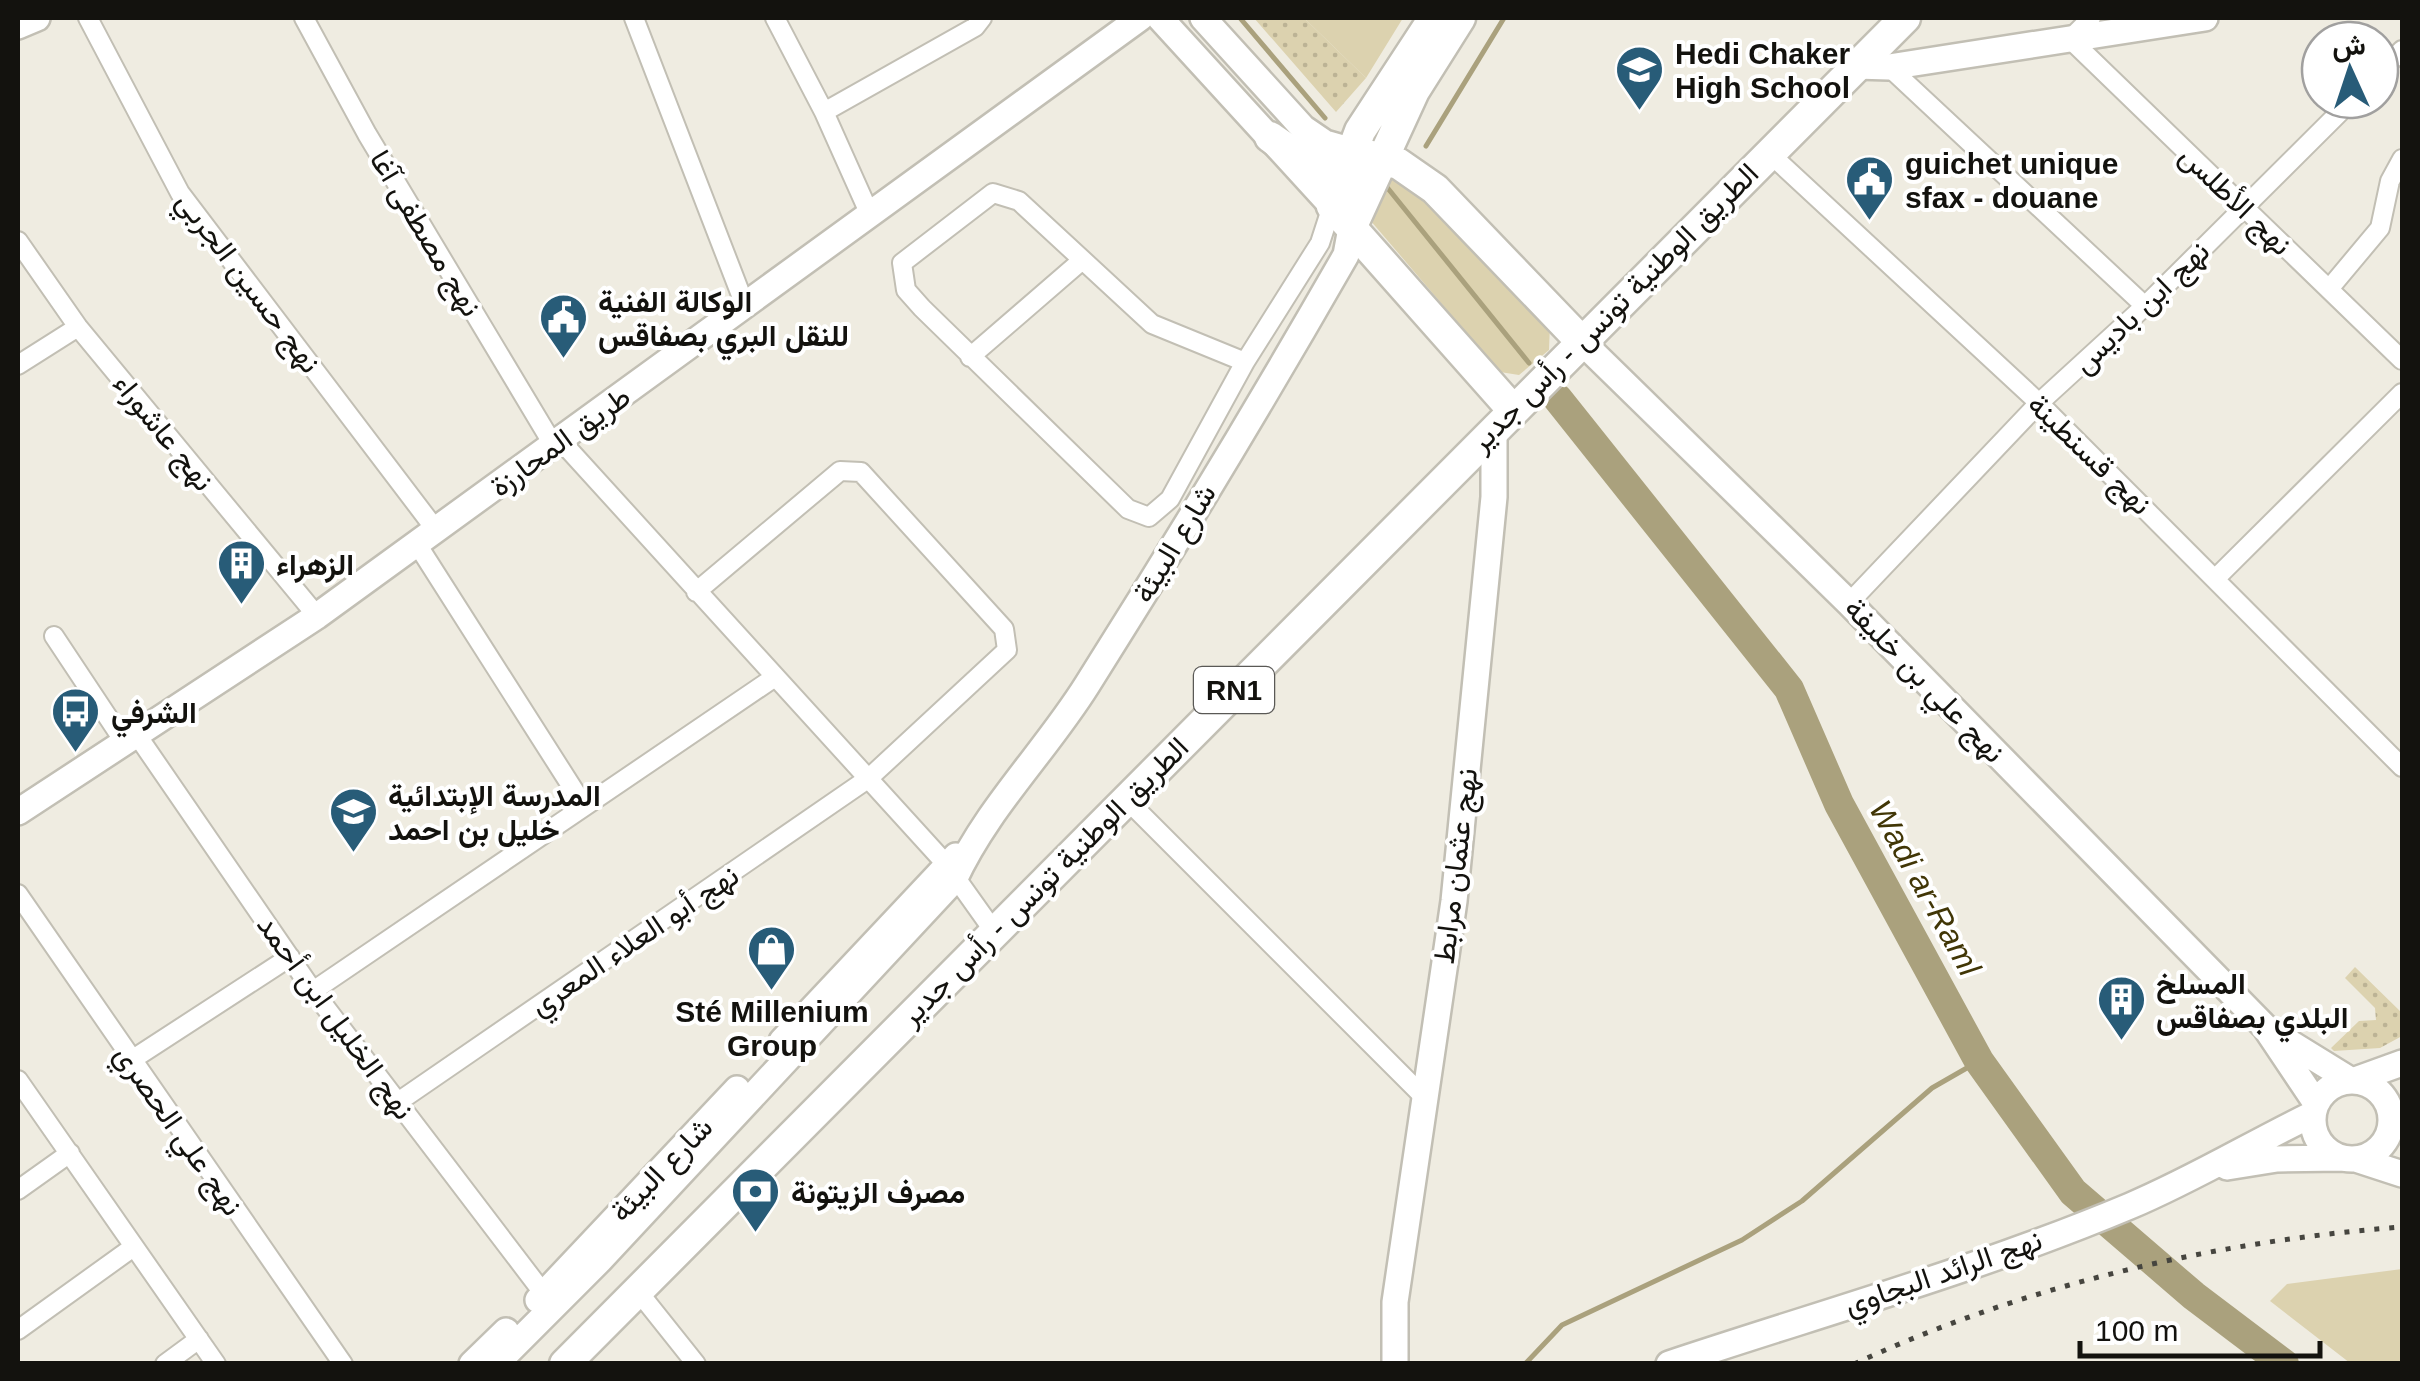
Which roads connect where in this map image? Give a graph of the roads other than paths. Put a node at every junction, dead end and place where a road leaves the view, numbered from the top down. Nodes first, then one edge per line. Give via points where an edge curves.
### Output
1 (37, 18) edge
2 (88, 18) edge
3 (304, 18) edge
4 (634, 18) edge
5 (775, 18) edge
6 (982, 18) edge
7 (1140, 18) edge
8 (1160, 18) edge
9 (1204, 18) edge
10 (1434, 18) edge
11 (1460, 18) edge
12 (1905, 18) edge
13 (2091, 18) edge
14 (2205, 18) edge
15 (18, 26) edge
16 (2070, 39) junction
17 (1856, 66) junction
18 (1889, 67) junction
19 (1414, 91) junction
20 (824, 112) junction
21 (2332, 120) edge
22 (1270, 137) junction
23 (1767, 151) junction
24 (1382, 159) junction
25 (1349, 160) junction
26 (2402, 160) edge
27 (1435, 190) junction
28 (2243, 207) junction
29 (871, 217) junction
30 (1341, 217) junction
31 (18, 241) edge
32 (1080, 262) junction
33 (2329, 289) junction
34 (2146, 306) junction
35 (746, 308) junction
36 (78, 327) junction
37 (1580, 340) junction
38 (970, 358) junction
39 (2402, 360) edge
40 (1245, 362) junction
41 (1467, 362) junction
42 (18, 365) edge
43 (2402, 393) edge
44 (2039, 403) junction
45 (1503, 419) junction
46 (558, 443) junction
47 (1473, 451) junction
48 (426, 537) junction
49 (2216, 578) junction
50 (696, 592) junction
51 (1849, 603) junction
52 (318, 616) junction
53 (54, 636) dead end
54 (775, 677) junction
55 (131, 739) junction
56 (2402, 767) edge
57 (870, 778) junction
58 (1126, 799) junction
59 (584, 806) junction
60 (18, 812) edge
61 (950, 872) junction
62 (18, 894) edge
63 (993, 930) junction
64 (290, 957) junction
65 (314, 991) junction
66 (2265, 1027) junction
67 (130, 1061) junction
68 (2402, 1063) edge
69 (18, 1080) edge
70 (2352, 1080) junction
71 (1424, 1096) junction
72 (398, 1102) junction
73 (2315, 1108) junction
74 (2397, 1116) edge
75 (70, 1154) junction
76 (2349, 1158) junction
77 (2213, 1170) junction
78 (2402, 1174) edge
79 (18, 1190) edge
80 (132, 1248) junction
81 (637, 1290) junction
82 (544, 1294) junction
83 (1396, 1302) junction
84 (18, 1330) edge
85 (199, 1339) junction
86 (165, 1364) edge
87 (216, 1364) edge
88 (343, 1364) edge
89 (472, 1364) edge
90 (496, 1364) edge
91 (565, 1364) edge
92 (696, 1364) edge
93 (1377, 1364) edge
94 (1395, 1364) edge
95 (1669, 1364) edge

1 - 15 street
2 - 48 street, نهج حسين الجربي via 180,193
3 - 46 street, نهج مصطفى آغا via 366,134
4 - 35 street
5 - 20 street
6 - 20 street
7 - 29 street, طريق المحارزة
8 - 22 street
9 - 25 street via 1314,138
10 - 25 main road via 1360,131
11 - 19 main road
12 - 17 main road, الطريق الوطنية تونس - رأس جدير / RN1
13 - 16 street
14 - 16 street
16 - 18 street
16 - 28 street, نهج الأطلس
17 - 18 street
17 - 23 main road, الطريق الوطنية تونس - رأس جدير / RN1
18 - 34 street
19 - 24 main road
19 - 27 main road via 1409,125
20 - 29 street
21 - 28 street, نهج ابن باديس
22 - 25 main road via 1307,162
22 - 30 street
23 - 37 main road, الطريق الوطنية تونس - رأس جدير / RN1
23 - 44 street, نهج قسنطينة
24 - 25 main road
24 - 27 main road
24 - 30 main road
25 - 30 main road
26 - 33 street via 2380,228
27 - 37 main road
28 - 33 street, نهج الأطلس
28 - 34 street, نهج ابن باديس
29 - 35 street, طريق المحارزة
30 - 40 street
30 - 41 main road
30 - 61 street, شارع البيئة via 1346,255 1338,270 1084,690
31 - 36 street, نهج عاشوراء
32 - 38 street
32 - 38 street via 1019,200 997,192 906,258 900,271 906,290
32 - 40 street via 1152,324
33 - 39 street, نهج الأطلس
34 - 44 street, نهج ابن باديس
35 - 46 street, طريق المحارزة
36 - 42 street
36 - 52 street, نهج عاشوراء
37 - 45 main road, الطريق الوطنية تونس - رأس جدير / RN1
37 - 51 street, نهج علي بن خليفة
38 - 40 street via 1128,510 1146,517 1170,499
41 - 45 main road
41 - 47 main road via 1479,406
43 - 49 street
44 - 49 street, نهج قسنطينة
44 - 51 street, نهج ابن باديس
45 - 47 main road, الطريق الوطنية تونس - رأس جدير / RN1
45 - 71 street, نهج عثمان مرابط via 1454,901
46 - 48 street, طريق المحارزة
46 - 50 street, نهج مصطفى آغا
47 - 58 main road, الطريق الوطنية تونس - رأس جدير / RN1
48 - 52 street, طريق المحارزة
48 - 59 street, نهج حسين الجربي
49 - 56 street, نهج قسنطينة
50 - 54 street, نهج مصطفى آغا
50 - 57 street, نهج أبو العلاء المعري via 840,471 861,472 1004,629 1008,642
51 - 66 street, نهج علي بن خليفة
52 - 55 street, طريق المحارزة
53 - 55 street, نهج الخليل ابن أحمد
54 - 57 street, نهج مصطفى آغا
54 - 59 street
55 - 60 street, طريق المحارزة
55 - 64 street, نهج الخليل ابن أحمد
57 - 61 street, نهج مصطفى آغا
57 - 72 street, نهج أبو العلاء المعري
58 - 63 main road, الطريق الوطنية تونس - رأس جدير / RN1
58 - 71 street
59 - 65 street
61 - 63 street, نهج مصطفى آغا
61 - 82 street, شارع البيئة
61 - 90 street, شارع البيئة via 600,1260
62 - 67 street, نهج علي الحصري
63 - 81 main road, الطريق الوطنية تونس - رأس جدير / RN1
64 - 65 street, نهج الخليل ابن أحمد
64 - 67 street
65 - 72 street, نهج الخليل ابن أحمد
66 - 70 street, نهج علي بن خليفة
66 - 73 street, نهج علي بن خليفة
67 - 88 street, نهج علي الحصري
68 - 70 street
69 - 75 street
70 - 73 street via 2330,1087
70 - 74 street via 2376,1088
71 - 83 street, نهج عثمان مرابط
72 - 82 street, نهج الخليل ابن أحمد
73 - 76 street via 2323,1146
73 - 77 street, نهج الرائد البجاوي
74 - 76 street via 2385,1142 2367,1156
75 - 79 street
75 - 80 street
76 - 77 street, نهج الرائد البجاوي via 2277,1159
76 - 78 street, نهج الرائد البجاوي
77 - 95 street, نهج الرائد البجاوي via 2060,1233
80 - 84 street
80 - 85 street
81 - 91 main road, الطريق الوطنية تونس - رأس جدير / RN1
81 - 92 street
82 - 89 street, شارع البيئة
83 - 93 street, نهج عثمان مرابط
83 - 94 street, نهج عثمان مرابط
85 - 86 street
85 - 87 street

